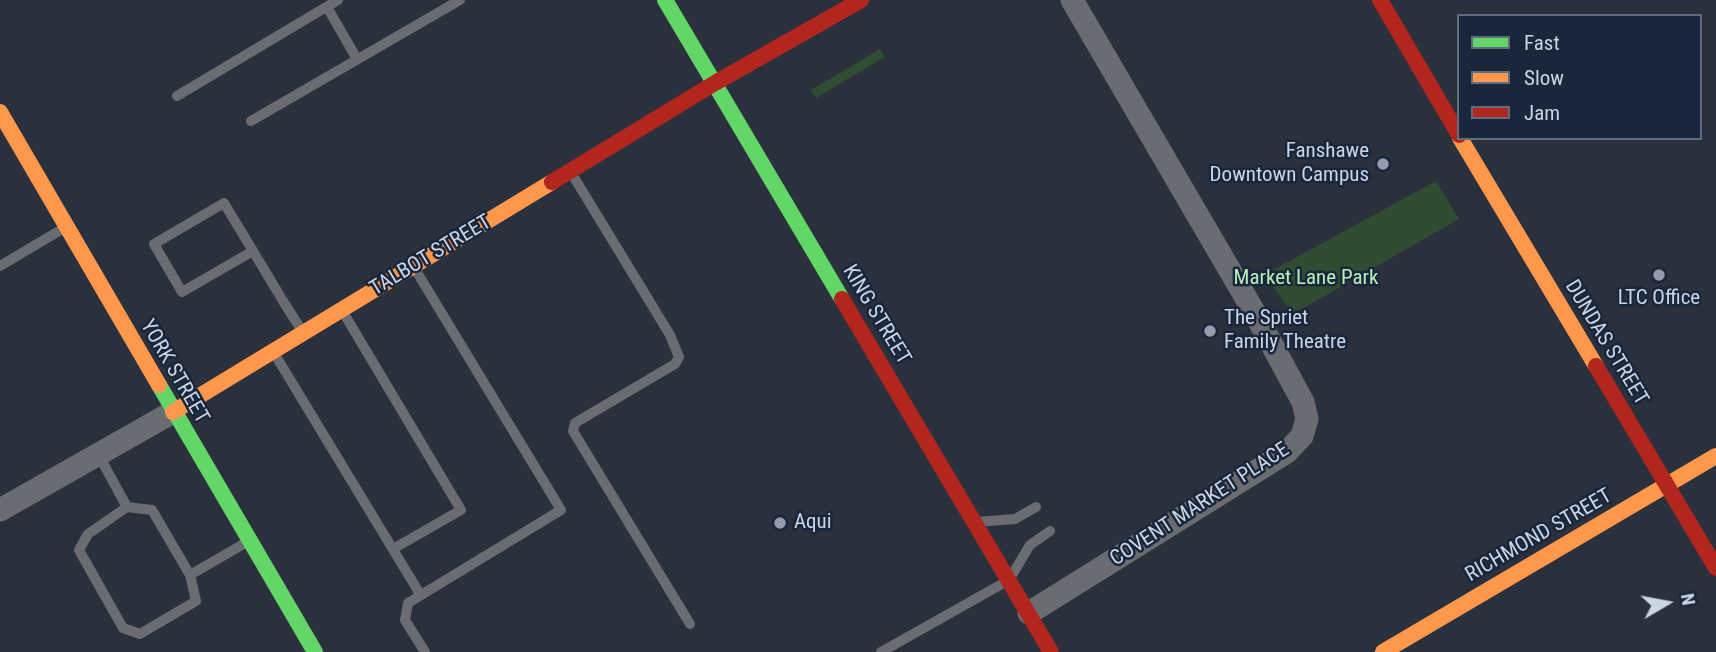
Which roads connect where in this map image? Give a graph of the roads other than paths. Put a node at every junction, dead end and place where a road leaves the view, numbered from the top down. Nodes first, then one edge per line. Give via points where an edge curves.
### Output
1 (338, 0) edge
2 (460, 0) edge
3 (665, 0) edge
4 (861, 0) edge
5 (1072, 0) edge
6 (1380, 0) edge
7 (327, 6) junction
8 (357, 59) junction
9 (715, 83) junction
10 (177, 96) dead end
11 (0, 112) edge
12 (251, 121) dead end
13 (1457, 132) edge
14 (1462, 140) edge
15 (570, 172) junction
16 (66, 226) junction
17 (253, 251) junction
18 (0, 266) edge
19 (413, 266) junction
20 (341, 310) junction
21 (303, 333) junction
22 (273, 351) junction
23 (173, 412) junction
24 (98, 454) junction
25 (1716, 456) edge
26 (1667, 485) junction
27 (127, 507) junction
28 (1036, 507) dead end
29 (0, 510) edge
30 (975, 522) junction
31 (1050, 531) dead end
32 (249, 540) junction
33 (393, 549) junction
34 (1716, 568) edge
35 (190, 575) junction
36 (1009, 580) junction
37 (420, 594) junction
38 (1029, 613) junction
39 (690, 624) dead end
40 (315, 652) edge
41 (425, 652) edge
42 (881, 652) edge
43 (1051, 652) edge
44 (1383, 652) edge

1 - 7 lane
2 - 8 lane
3 - 9 main road, KING STREET
4 - 9 main road, TALBOT STREET
5 - 38 street, COVENT MARKET PLACE via 1253,310 1303,401 1307,419 1302,436 1287,452
6 - 13 main road, DUNDAS STREET
7 - 8 lane
7 - 10 lane
8 - 12 lane
9 - 15 main road, TALBOT STREET
9 - 30 main road, KING STREET
11 - 16 main road, YORK STREET
14 - 26 main road, DUNDAS STREET
15 - 19 main road, TALBOT STREET
15 - 39 lane via 679,357 675,364 575,423 573,431
16 - 18 lane
16 - 23 main road, YORK STREET
17 - 17 lane via 224,203 154,244 183,292
17 - 21 lane
19 - 20 main road, TALBOT STREET
19 - 37 lane via 561,510
20 - 21 main road, TALBOT STREET
20 - 33 lane via 461,510
21 - 22 main road, TALBOT STREET
22 - 23 main road, TALBOT STREET
22 - 33 lane
23 - 24 street, TALBOT STREET
23 - 32 main road, YORK STREET
24 - 27 lane
24 - 29 street, TALBOT STREET
25 - 26 main road, RICHMOND STREET
26 - 34 main road, DUNDAS STREET
26 - 44 main road, RICHMOND STREET
27 - 35 lane via 152,510
27 - 35 lane via 88,534 79,550 123,628 140,634 196,601
28 - 30 lane via 1015,519
30 - 36 main road, KING STREET
31 - 36 lane via 1030,545
32 - 35 lane
32 - 40 main road, YORK STREET
33 - 37 lane
36 - 38 main road, KING STREET
36 - 42 lane
37 - 41 lane via 408,603 404,614
38 - 43 main road, KING STREET

